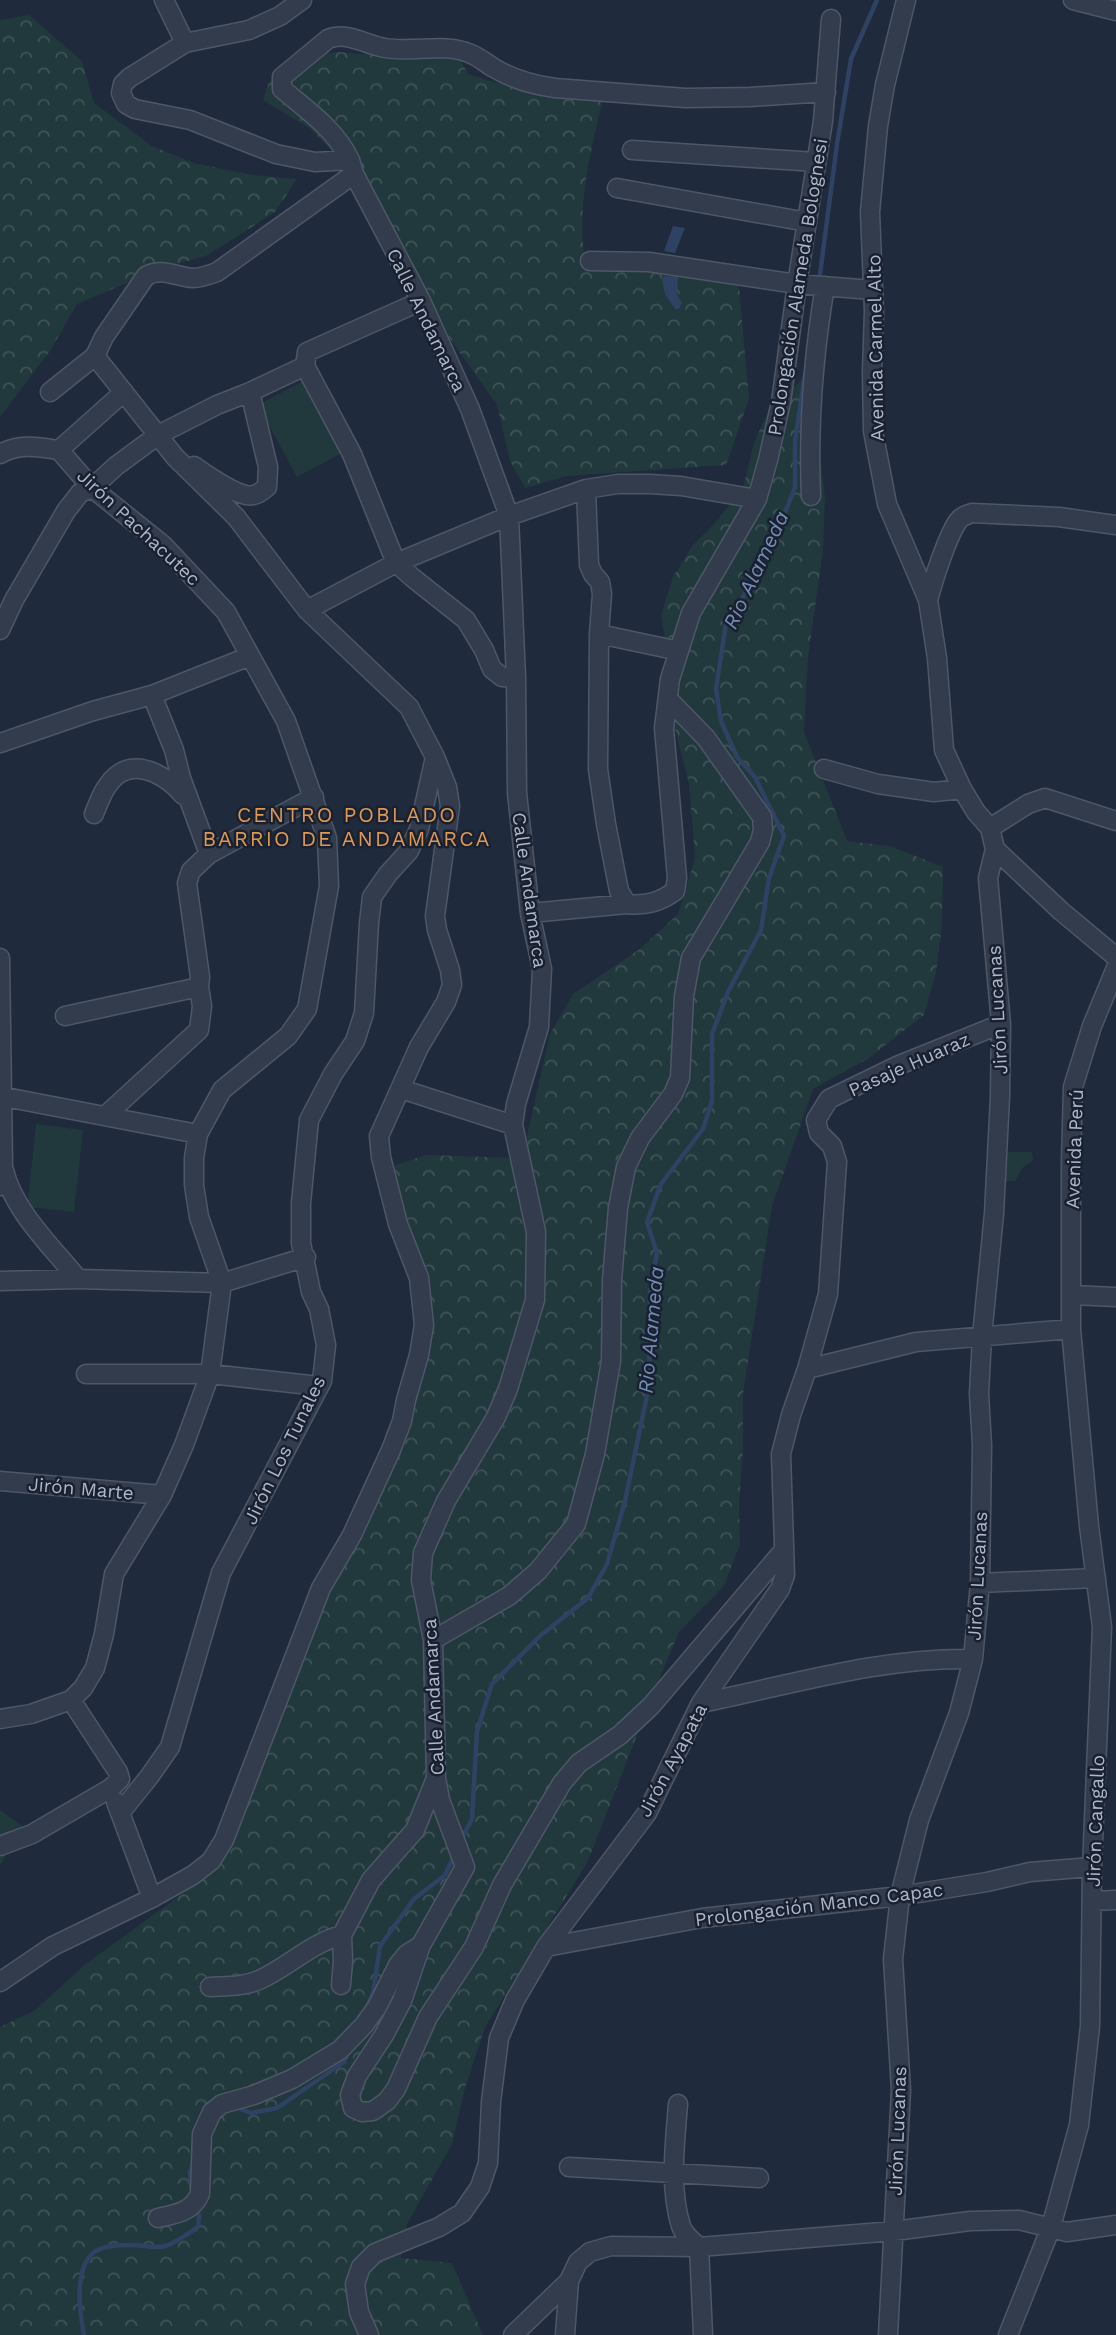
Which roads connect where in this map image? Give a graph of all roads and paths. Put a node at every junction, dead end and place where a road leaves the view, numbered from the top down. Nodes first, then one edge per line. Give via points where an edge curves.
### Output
1 (164, 0) edge
2 (302, 0) edge
3 (906, 0) edge
4 (1073, 0) edge
5 (1116, 11) edge
6 (831, 19) dead end
7 (185, 43) junction
8 (826, 92) junction
9 (632, 150) dead end
10 (816, 162) junction
11 (352, 167) junction
12 (617, 188) dead end
13 (807, 222) junction
14 (590, 261) dead end
15 (812, 285) junction
16 (872, 290) junction
17 (421, 301) junction
18 (96, 356) junction
19 (304, 366) junction
20 (50, 392) dead end
21 (124, 392) junction
22 (250, 392) junction
23 (158, 436) junction
24 (59, 450) junction
25 (0, 454) edge
26 (92, 488) junction
27 (586, 489) junction
28 (811, 496) dead end
29 (757, 499) junction
30 (509, 516) junction
31 (1116, 525) edge
32 (397, 562) junction
33 (928, 600) junction
34 (307, 610) junction
35 (0, 630) edge
36 (600, 635) junction
37 (679, 651) junction
38 (250, 656) junction
39 (516, 678) junction
40 (152, 695) junction
41 (668, 700) junction
42 (0, 743) edge
43 (435, 757) junction
44 (824, 769) dead end
45 (962, 789) junction
46 (314, 797) junction
47 (188, 800) junction
48 (94, 814) dead end
49 (1116, 821) edge
50 (990, 828) junction
51 (995, 849) junction
52 (209, 854) junction
53 (627, 904) junction
54 (530, 913) junction
55 (1116, 957) edge
56 (0, 958) edge
57 (1116, 968) edge
58 (199, 987) junction
59 (65, 1016) dead end
60 (1001, 1024) junction
61 (401, 1090) junction
62 (0, 1096) edge
63 (821, 1109) joint
64 (105, 1116) junction
65 (513, 1125) junction
66 (198, 1134) junction
67 (3, 1164) junction
68 (0, 1186) edge
69 (306, 1257) junction
70 (78, 1279) junction
71 (0, 1281) edge
72 (222, 1283) junction
73 (1072, 1295) junction
74 (1116, 1297) edge
75 (1071, 1329) junction
76 (982, 1336) junction
77 (807, 1369) junction
78 (86, 1374) dead end
79 (209, 1374) junction
80 (319, 1387) junction
81 (0, 1481) edge
82 (162, 1495) junction
83 (784, 1550) junction
84 (1096, 1578) junction
85 (980, 1583) junction
86 (1109, 1626) edge
87 (433, 1640) junction
88 (973, 1659) junction
89 (71, 1700) junction
90 (701, 1703) junction
91 (0, 1719) edge
92 (436, 1778) junction
93 (111, 1788) junction
94 (120, 1813) junction
95 (0, 1846) edge
96 (1093, 1867) junction
97 (900, 1896) junction
98 (152, 1898) junction
99 (1116, 1900) edge
100 (1092, 1901) junction
101 (342, 1935) junction
102 (421, 1945) junction
103 (546, 1947) junction
104 (0, 1982) edge
105 (341, 1985) dead end
106 (210, 1987) dead end
107 (678, 2104) dead end
108 (569, 2167) dead end
109 (673, 2172) junction
110 (760, 2178) dead end
111 (158, 2218) dead end
112 (1116, 2225) edge
113 (1051, 2227) junction
114 (894, 2231) junction
115 (699, 2247) junction
116 (569, 2281) junction
117 (369, 2335) edge
118 (513, 2335) edge
119 (565, 2335) edge
120 (703, 2335) edge
121 (888, 2335) edge
122 (1008, 2335) edge

1 - 7 street
2 - 7 street via 249,30
3 - 16 street, Avenida Carmel Alto via 878,126 870,212
4 - 5 street
6 - 8 street, Prolongación Alameda Bolognesi
7 - 11 street via 123,84 126,104 135,110 190,120 276,154
8 - 10 street, Prolongación Alameda Bolognesi
8 - 11 street, Calle Andamarca via 685,98 535,86 470,53 386,48 335,36 282,77 280,84 330,129
9 - 10 street
10 - 13 street, Prolongación Alameda Bolognesi
11 - 17 street, Calle Andamarca
11 - 18 street via 217,272 194,278 162,271 146,276
12 - 13 street
13 - 15 street, Prolongación Alameda Bolognesi
14 - 15 street via 649,262
15 - 16 street
15 - 28 street via 818,324 808,438
15 - 29 street, Prolongación Alameda Bolognesi
16 - 33 street, Avenida Carmel Alto via 873,431 887,505
17 - 19 street via 307,352
17 - 30 street, Calle Andamarca via 470,409
18 - 20 street
18 - 21 street
19 - 22 street
19 - 32 street via 352,454
21 - 23 street
21 - 24 street
22 - 23 street
22 - 23 street via 268,467 267,487 261,493 245,495 209,476
23 - 26 street
23 - 34 street via 236,517
24 - 25 street via 26,445
24 - 26 street, Jirón Pachacutec
26 - 35 street via 80,493 66,511
26 - 38 street, Jirón Pachacutec via 195,577 226,612
27 - 29 street via 650,484
27 - 30 street
27 - 36 street via 589,565 602,594
29 - 37 street, Prolongación Alameda Bolognesi via 691,613
30 - 32 street
30 - 39 street, Calle Andamarca
31 - 33 street via 1059,517 963,516
32 - 34 street
32 - 39 street via 467,620 492,669 502,677
33 - 45 street, Avenida Carmel Alto via 944,750
34 - 43 street via 409,707
36 - 37 street
36 - 53 street via 598,769 619,891
37 - 41 street, Prolongación Alameda Bolognesi
38 - 40 street
38 - 46 street, Jirón Pachacutec via 286,720
39 - 54 street, Calle Andamarca via 517,793
40 - 42 street
40 - 47 street
41 - 53 street, Prolongación Alameda Bolognesi via 664,728 675,891 653,903
41 - 87 street via 706,738 762,817 763,831 691,958 684,996 680,1078 626,1167 613,1268 611,1361 595,1454 576,1524 538,1571 509,1596
43 - 61 street via 450,806 435,916 452,985
43 - 69 street, Jirón Los Tunales via 419,830 409,851 372,897 364,1013 355,1041 309,1121 301,1203 301,1243
44 - 45 street via 878,784 934,792
45 - 50 street, Avenida Carmel Alto
46 - 52 street
46 - 66 street, Jirón Pachacutec via 327,838 329,886 307,1009 288,1036 222,1090
47 - 48 street via 165,777 134,769 111,781
47 - 52 street
49 - 50 street via 1045,799 1028,804
50 - 51 street, Avenida Carmel Alto
51 - 55 street
51 - 60 street, Jirón Lucanas via 988,878
52 - 58 street via 191,871 187,883
53 - 54 street
54 - 65 street, Calle Andamarca via 542,969 539,1027
56 - 62 street
57 - 73 street, Avenida Perú via 1073,1087
58 - 59 street
58 - 64 street via 199,1030
60 - 63 street, Pasaje Huaraz via 899,1065 829,1099
60 - 76 street, Jirón Lucanas via 994,1201
61 - 65 street
61 - 98 street via 379,1136 398,1224 419,1278 424,1325 402,1421 378,1482 321,1588 224,1840 211,1861
62 - 64 street
62 - 67 street
63 - 77 street, Jirón Ayapata via 816,1120 818,1133 832,1146 837,1162 828,1294
64 - 66 street
65 - 87 street, Calle Andamarca via 536,1232 535,1300 496,1417 446,1501 423,1553 421,1580
66 - 72 street, Jirón Pachacutec via 194,1185 199,1217
67 - 68 street
67 - 70 street via 16,1202
69 - 72 street
69 - 80 street, Jirón Los Tunales via 326,1345
70 - 71 street
70 - 72 street
72 - 79 street, Jirón Pachacutec
73 - 74 street
73 - 75 street, Jirón Cangallo
75 - 76 street
75 - 84 street, Jirón Cangallo
76 - 77 street via 916,1342
76 - 85 street, Jirón Lucanas
77 - 83 street, Jirón Ayapata via 781,1454
78 - 79 street
79 - 80 street
79 - 82 street, Jirón Pachacutec
80 - 94 street, Jirón Los Tunales via 221,1573 170,1747
81 - 82 street, Jirón Marte
82 - 89 street, Jirón Pachacutec via 114,1574 94,1668
83 - 90 street, Jirón Ayapata via 780,1589
83 - 102 street, Calle Andamarca via 651,1706 579,1763 562,1783 502,1885 474,1947 428,2017 396,2089 373,2111 362,2112 353,2108 350,2095 402,2001
84 - 85 street
84 - 86 street, Jirón Cangallo
85 - 88 street, Jirón Lucanas
86 - 96 street, Jirón Cangallo
87 - 92 street, Calle Andamarca
88 - 90 street via 935,1658 878,1666
88 - 97 street, Jirón Lucanas via 959,1713 919,1820
89 - 91 street
89 - 93 street via 118,1772 120,1779
90 - 103 street, Jirón Ayapata via 647,1813
92 - 101 street via 415,1830 371,1880
92 - 102 street, Calle Andamarca via 465,1867
93 - 94 street
93 - 95 street
94 - 98 street
96 - 97 street, Prolongación Manco Capac via 1030,1872
96 - 100 street, Jirón Cangallo
97 - 103 street, Prolongación Manco Capac via 702,1918
97 - 114 street, Jirón Lucanas via 893,1959 901,2090
98 - 104 street via 53,1946
99 - 100 street
100 - 113 street, Jirón Cangallo via 1090,2026 1079,2125
101 - 105 street
101 - 106 street via 328,1938 260,1979
102 - 111 street via 398,1965 377,2007 340,2050 292,2079 222,2104 212,2112 202,2134 196,2202 182,2212
103 - 117 street, Jirón Ayapata via 499,2038 488,2163 480,2187 462,2213 374,2253 361,2267 355,2284 359,2312
107 - 109 street
108 - 109 street
109 - 110 street
109 - 115 street via 682,2227
112 - 113 street via 1067,2232
113 - 114 street via 1019,2220 970,2221
113 - 122 street, Jirón Cangallo
114 - 115 street
114 - 121 street, Jirón Lucanas
115 - 116 street via 611,2246 590,2252 578,2262
115 - 120 street
116 - 118 street
116 - 119 street

